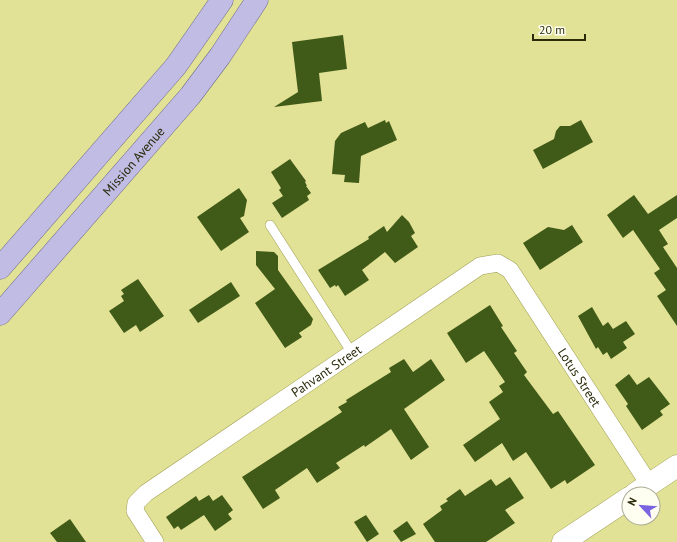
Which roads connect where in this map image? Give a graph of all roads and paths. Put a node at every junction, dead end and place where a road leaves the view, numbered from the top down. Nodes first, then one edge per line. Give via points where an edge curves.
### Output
1 (222, 0) edge
2 (257, 0) edge
3 (270, 225) dead end
4 (0, 268) edge
5 (510, 270) joint
6 (0, 314) edge
7 (352, 353) junction
8 (677, 466) edge
9 (640, 486) edge
10 (647, 486) edge
11 (621, 503) edge
12 (155, 542) edge
13 (563, 542) edge

1 - 4 main road via 176,66
2 - 6 main road, Mission Avenue via 190,96
3 - 7 lane
5 - 7 street, Pahvant Street via 498,263 480,266
5 - 9 street, Lotus Street
7 - 12 street, Pahvant Street via 136,503 135,511
8 - 10 main road
11 - 13 main road

